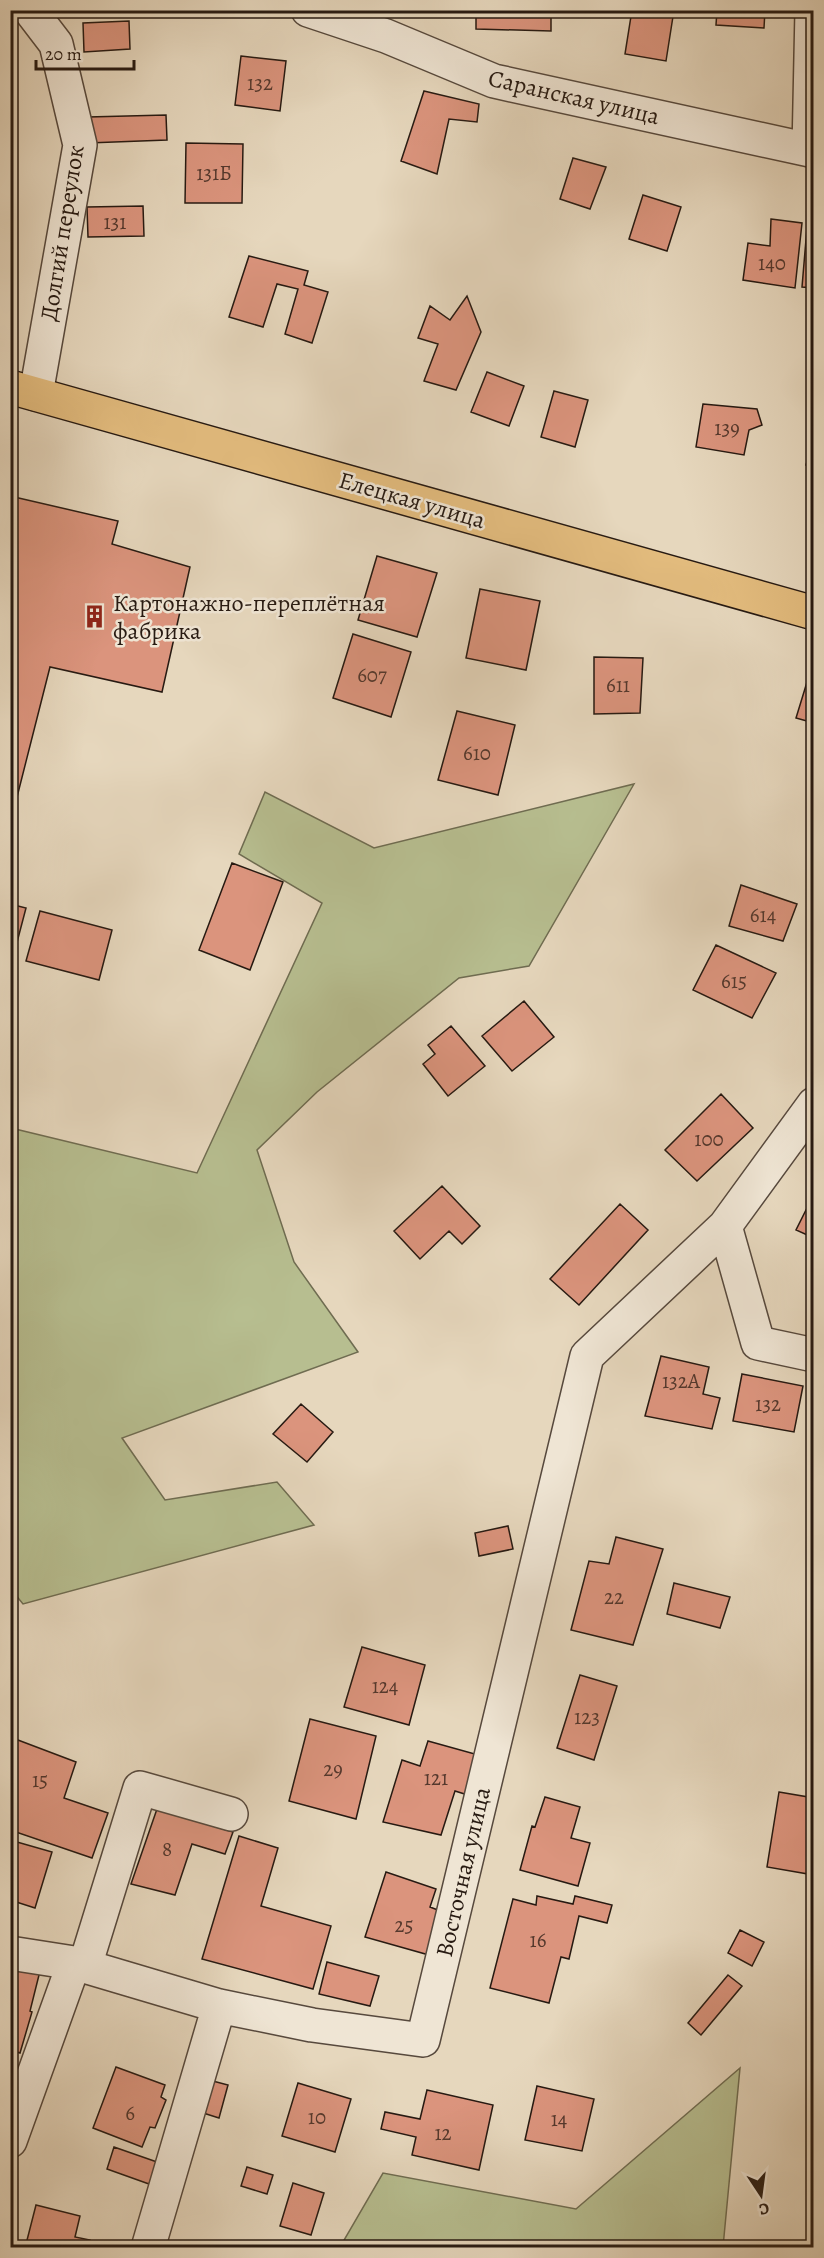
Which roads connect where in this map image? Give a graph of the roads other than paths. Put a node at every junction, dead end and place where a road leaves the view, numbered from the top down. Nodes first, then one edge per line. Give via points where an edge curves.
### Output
1 (30, 10) edge
2 (308, 10) edge
3 (812, 10) edge
4 (389, 23) edge
5 (811, 150) edge
6 (23, 391) edge
7 (813, 613) edge
8 (813, 1104) edge
9 (725, 1226) junction
10 (813, 1355) edge
11 (231, 1814) dead end
12 (10, 1953) edge
13 (79, 1965) junction
14 (219, 2006) junction
15 (10, 2141) edge
16 (148, 2247) edge

1 - 6 street, Долгий переулок via 56,44 80,145
2 - 4 street, Саранская улица
3 - 5 street
4 - 5 street, Саранская улица via 494,81
6 - 7 main road, Елецкая улица
8 - 9 street
9 - 10 street via 758,1343
9 - 14 street, Восточная улица via 587,1356 423,2040 312,2025
11 - 13 street via 140,1788
12 - 13 street, Восточная улица
13 - 14 street, Восточная улица
13 - 15 street
14 - 16 street

